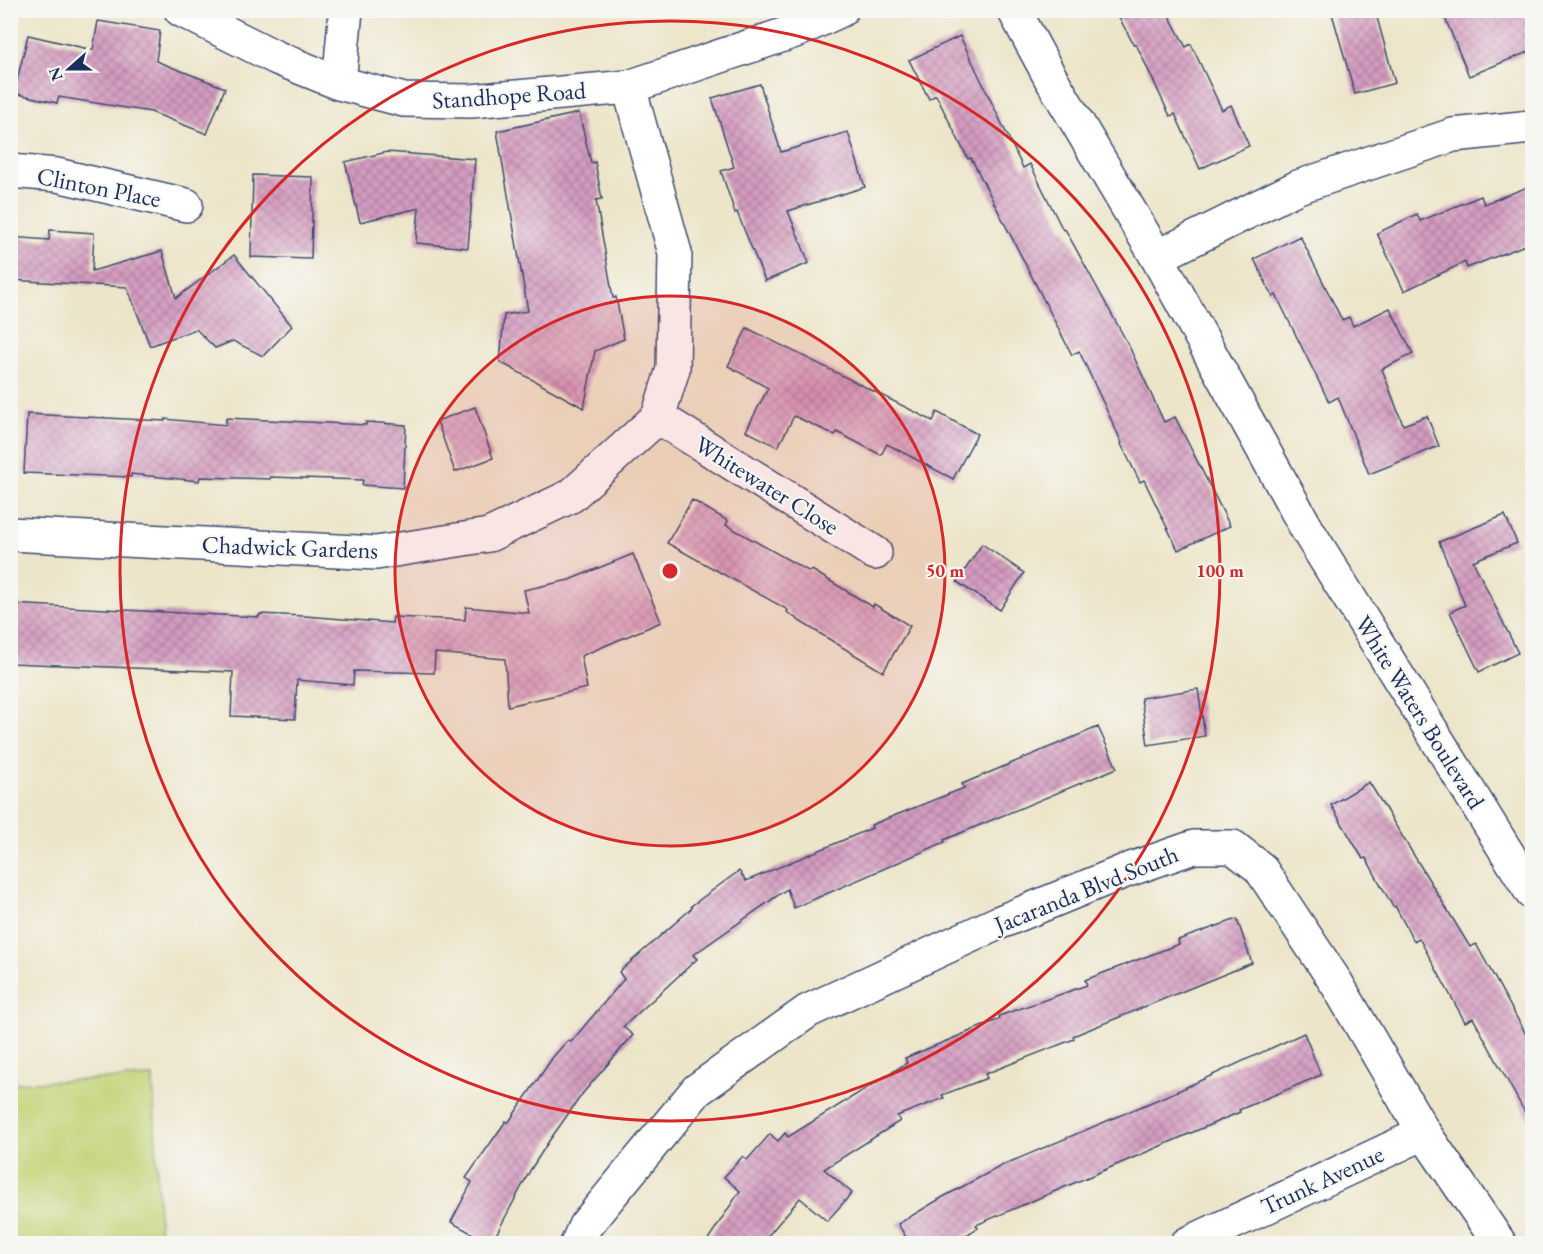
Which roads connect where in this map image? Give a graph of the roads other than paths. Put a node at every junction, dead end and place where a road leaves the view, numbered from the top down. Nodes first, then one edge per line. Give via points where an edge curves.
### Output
1 (181, 10) edge
2 (346, 10) edge
3 (841, 10) edge
4 (1014, 10) edge
5 (339, 83) junction
6 (629, 87) junction
7 (1533, 127) edge
8 (10, 171) edge
9 (186, 205) dead end
10 (1157, 257) junction
11 (658, 417) junction
12 (10, 534) edge
13 (875, 553) dead end
14 (1533, 893) edge
15 (1424, 1133) junction
16 (577, 1244) edge
17 (1187, 1244) edge
18 (1500, 1244) edge

1 - 5 street, Standhope Road via 277,58
2 - 5 street
3 - 6 street, Standhope Road via 798,30
4 - 10 street, White Waters Boulevard via 1048,75
5 - 6 street, Standhope Road via 404,100 471,101
6 - 11 street via 675,253 673,369
7 - 10 street via 1453,135 1298,187
8 - 9 street, Clinton Place via 57,175
10 - 14 street, White Waters Boulevard via 1308,531
11 - 12 street, Chadwick Gardens via 571,496 489,535 376,553
11 - 13 street, Whitewater Close
15 - 16 street, Jacaranda Blvd South via 1337,984 1260,868 1233,847 1194,847 998,923 808,1011 697,1090 585,1226
15 - 17 street, Trunk Avenue
15 - 18 street, Jacaranda Blvd South

